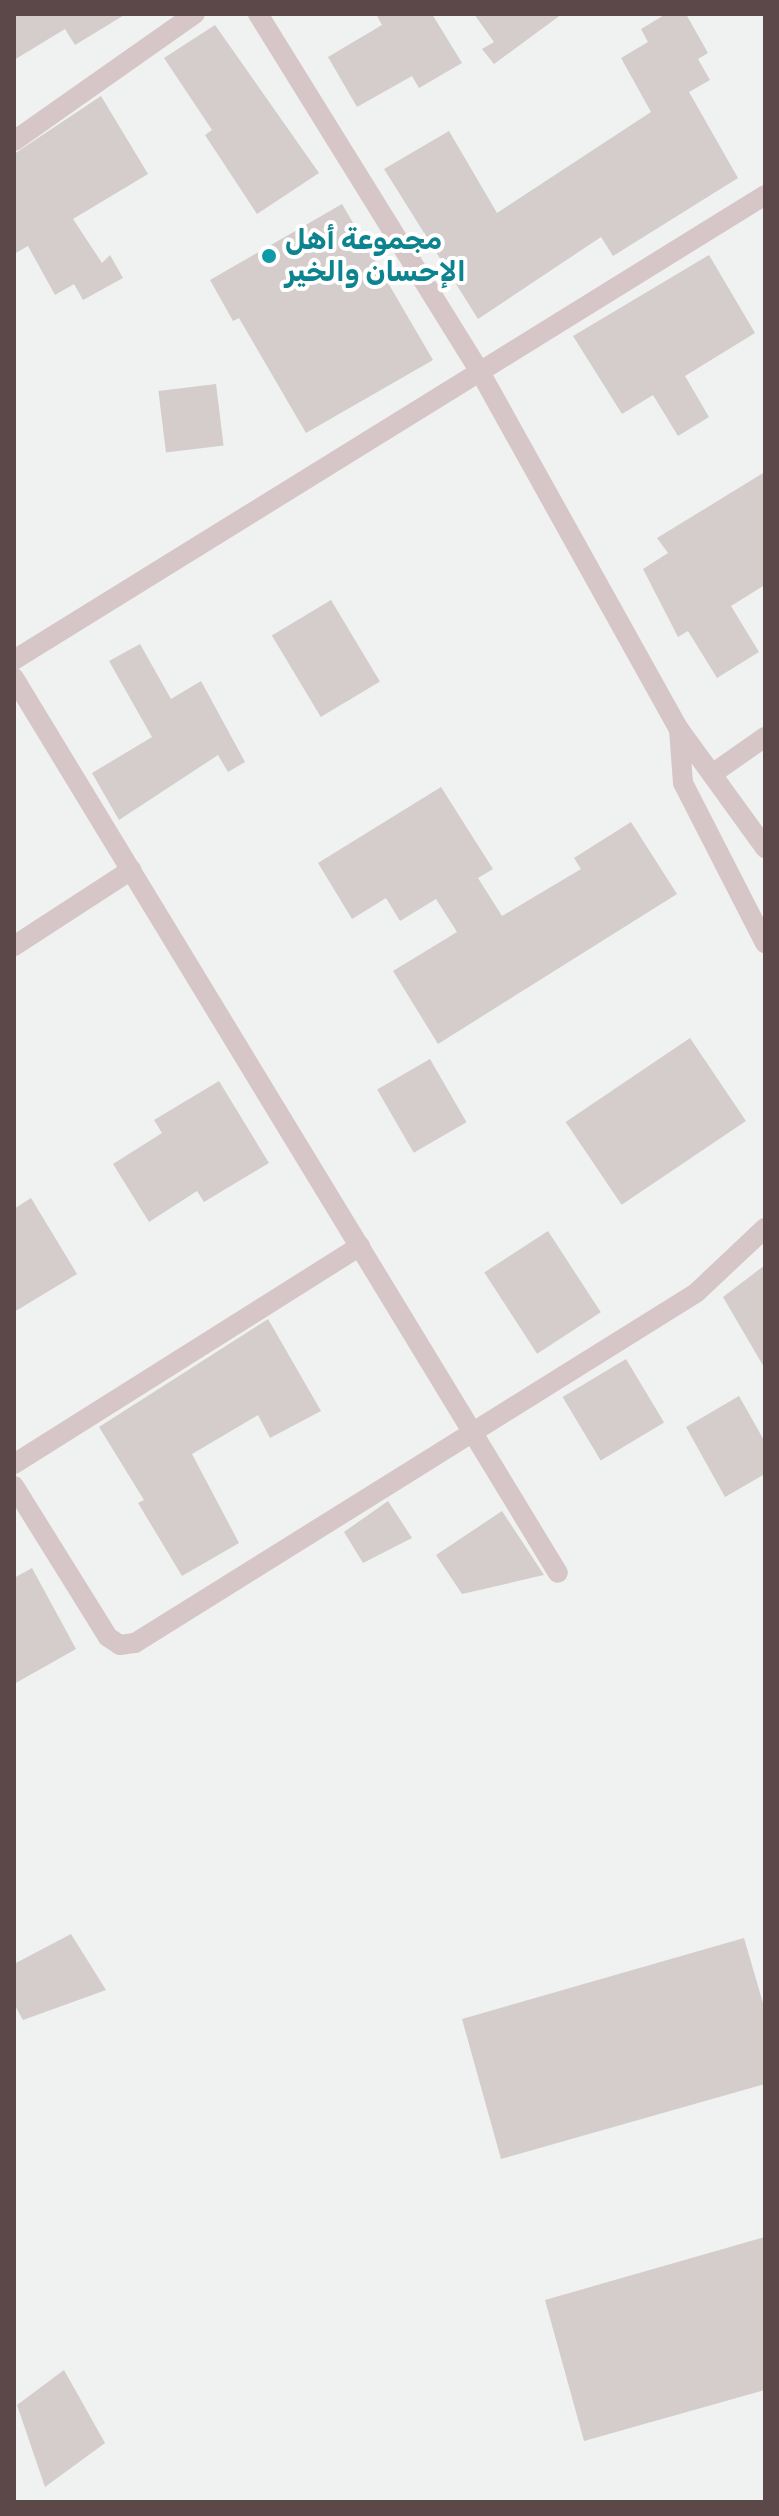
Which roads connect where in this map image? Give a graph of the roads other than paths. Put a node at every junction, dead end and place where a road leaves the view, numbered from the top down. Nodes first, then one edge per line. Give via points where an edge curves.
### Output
1 (195, 14) edge
2 (258, 14) edge
3 (14, 141) edge
4 (765, 195) edge
5 (480, 372) junction
6 (14, 660) edge
7 (14, 678) edge
8 (679, 729) junction
9 (765, 737) edge
10 (715, 772) junction
11 (765, 848) edge
12 (131, 870) junction
13 (765, 943) edge
14 (14, 946) edge
15 (765, 1228) edge
16 (360, 1246) junction
17 (476, 1434) junction
18 (14, 1464) edge
19 (14, 1486) edge
20 (558, 1573) dead end

1 - 3 street
2 - 5 street
4 - 5 street
5 - 6 street
5 - 8 street
7 - 12 street
8 - 10 street
8 - 13 street via 683,783
9 - 10 street
10 - 11 street
12 - 14 street
12 - 16 street
15 - 17 street via 696,1293
16 - 17 street
16 - 18 street
17 - 19 street via 135,1643 120,1645 108,1637
17 - 20 street

